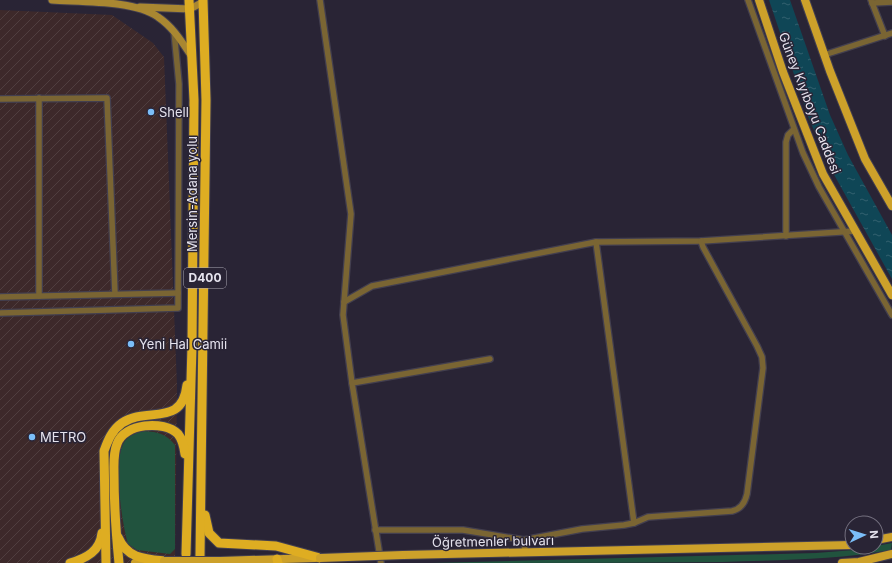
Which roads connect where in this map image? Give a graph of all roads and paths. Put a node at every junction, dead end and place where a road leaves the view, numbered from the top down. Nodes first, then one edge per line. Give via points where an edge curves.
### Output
1 (52, 0) edge
2 (320, 0) edge
3 (748, 0) edge
4 (759, 0) edge
5 (805, 0) edge
6 (202, 1) edge
7 (871, 1) edge
8 (892, 2) edge
9 (189, 4) edge
10 (134, 6) junction
11 (174, 30) junction
12 (892, 33) edge
13 (885, 36) junction
14 (824, 55) junction
15 (192, 57) junction
16 (0, 98) edge
17 (39, 98) junction
18 (793, 130) junction
19 (892, 206) edge
20 (845, 232) junction
21 (856, 232) junction
22 (786, 236) junction
23 (702, 241) junction
24 (596, 242) junction
25 (178, 293) junction
26 (115, 294) junction
27 (892, 295) edge
28 (39, 296) junction
29 (0, 297) edge
30 (344, 302) junction
31 (0, 313) edge
32 (892, 315) edge
33 (192, 346) junction
34 (490, 359) dead end
35 (352, 383) junction
36 (202, 480) junction
37 (104, 515) junction
38 (188, 515) junction
39 (634, 523) junction
40 (115, 530) junction
41 (375, 530) junction
42 (524, 540) junction
43 (844, 545) edge
44 (524, 552) junction
45 (186, 554) dead end
46 (892, 554) edge
47 (200, 556) dead end
48 (320, 558) junction
49 (164, 561) junction
50 (277, 561) edge
51 (70, 563) edge
52 (106, 563) edge
53 (119, 563) edge
54 (135, 563) edge
55 (381, 563) edge
56 (842, 563) edge
57 (846, 563) edge

1 - 10 main road
2 - 30 street via 352,214
3 - 18 street
4 - 21 main road, Güney Kıyıboyu Caddesi via 783,72 823,174
5 - 14 main road
6 - 9 main road
6 - 36 highway, Mersin-Adana yolu / D400 via 206,108
7 - 8 street
7 - 13 street
9 - 10 main road
9 - 15 highway, Mersin-Adana yolu / D400
10 - 11 main road via 157,16
11 - 15 main road
11 - 25 street via 178,84
12 - 13 street
13 - 14 street
14 - 19 main road via 865,159
15 - 33 highway, Mersin-Adana yolu / D400
16 - 17 street
17 - 26 street via 107,98
17 - 28 street
18 - 20 street via 819,187
18 - 22 street via 786,142
20 - 21 street
20 - 22 street
20 - 32 street
21 - 27 main road, Güney Kıyıboyu Caddesi
22 - 23 street
23 - 24 street
23 - 39 street via 762,357 746,500 740,508 732,511 648,517
24 - 30 street via 372,286
24 - 39 street
25 - 26 street
25 - 31 street via 178,308
26 - 28 street
28 - 29 street
30 - 35 street via 343,316
33 - 37 highway via 186,392 178,407 166,414 123,422 108,438 104,451
33 - 38 highway, Mersin-Adana yolu / D400
34 - 35 street
35 - 41 street
36 - 47 highway, Mersin-Adana yolu / D400
36 - 48 highway via 207,526 217,541 228,545 276,546
37 - 51 highway via 101,539 95,551 86,558
37 - 52 highway
38 - 40 highway via 184,444 178,434 167,427 135,428 125,433 117,442 114,452
38 - 45 highway, Mersin-Adana yolu / D400
39 - 42 street via 582,529
40 - 49 highway via 129,554 140,559
40 - 53 highway
41 - 42 street via 463,530
41 - 55 street
42 - 44 street
43 - 44 main road, Öğretmenler bulvarı
44 - 48 main road, Öğretmenler bulvarı, bridge
46 - 57 main road
48 - 50 main road, Öğretmenler bulvarı
49 - 50 main road, Öğretmenler bulvarı, bridge
49 - 54 main road, Öğretmenler bulvarı
56 - 57 main road

